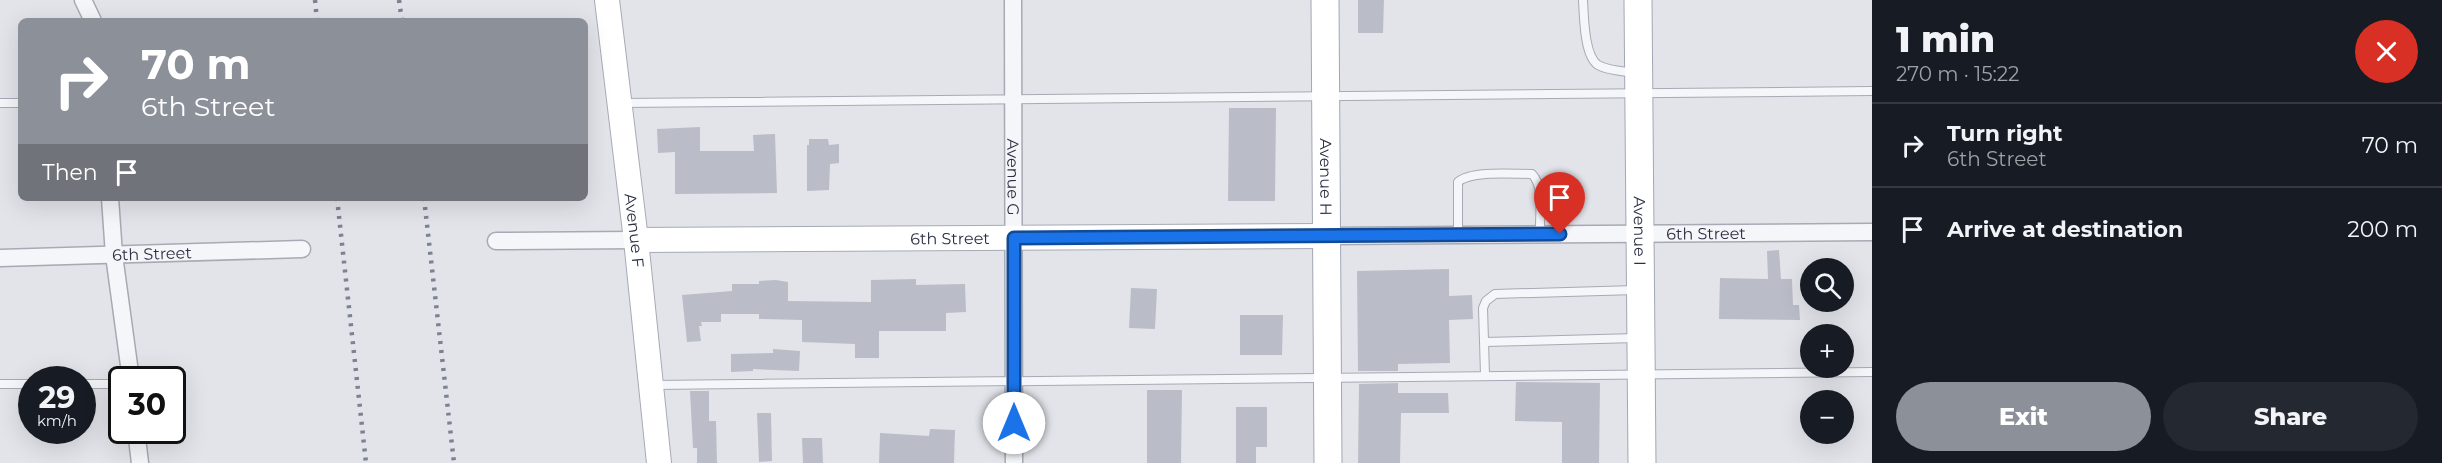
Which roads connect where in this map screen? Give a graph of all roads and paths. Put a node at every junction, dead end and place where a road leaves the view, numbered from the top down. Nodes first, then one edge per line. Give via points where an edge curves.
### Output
1 (83, 0) edge
2 (606, 0) edge
3 (1013, 0) edge
4 (1325, 0) edge
5 (1583, 0) edge
6 (1638, 0) edge
7 (92, 18) edge
8 (1640, 83) junction
9 (1872, 91) edge
10 (1324, 95) junction
11 (1013, 99) junction
12 (0, 103) edge
13 (18, 103) edge
14 (618, 103) junction
15 (110, 201) edge
16 (1872, 232) edge
17 (1540, 234) junction
18 (1641, 234) junction
19 (1458, 235) junction
20 (1328, 236) junction
21 (1014, 238) junction
22 (636, 240) junction
23 (496, 241) dead end
24 (302, 249) dead end
25 (114, 255) junction
26 (0, 258) edge
27 (1641, 290) junction
28 (1641, 338) junction
29 (1484, 342) junction
30 (128, 366) edge
31 (1872, 372) edge
32 (1485, 375) junction
33 (1641, 375) junction
34 (1328, 377) junction
35 (1014, 382) junction
36 (0, 384) edge
37 (18, 384) edge
38 (650, 385) junction
39 (138, 444) edge
40 (140, 463) edge
41 (659, 463) edge
42 (1014, 463) edge
43 (1328, 463) edge
44 (1642, 463) edge

1 - 7 street
2 - 14 street, Avenue F
3 - 11 street, Avenue G
4 - 10 main road, Avenue H
5 - 8 lane via 1592,59
6 - 8 main road, Avenue I
8 - 9 lane
8 - 10 lane
8 - 18 main road, Avenue I
10 - 11 lane
10 - 20 main road, Avenue H
11 - 14 lane
11 - 21 street, Avenue G
12 - 13 lane
14 - 22 street, Avenue F
15 - 25 street
16 - 18 street, 6th Street
17 - 18 street, 6th Street
17 - 19 street, 6th Street
17 - 19 lane via 1539,194 1532,174 1476,175 1458,182
18 - 27 main road, Avenue I
19 - 20 street, 6th Street
20 - 21 street, 6th Street
20 - 34 main road, Avenue H
21 - 22 street, 6th Street
21 - 35 street, Avenue G
22 - 23 street, 6th Street
22 - 38 street, Avenue F
24 - 25 street, 6th Street
25 - 26 street, 6th Street
25 - 30 street
27 - 28 main road, Avenue I
27 - 29 lane via 1495,294 1485,301 1483,308
28 - 29 lane
28 - 33 main road, Avenue I
29 - 32 lane
31 - 33 lane
32 - 33 lane
32 - 34 lane
33 - 44 main road, Avenue I
34 - 35 lane
34 - 43 main road, Avenue H
35 - 38 lane
35 - 42 street, Avenue G
36 - 37 lane
38 - 41 street, Avenue F
39 - 40 street

